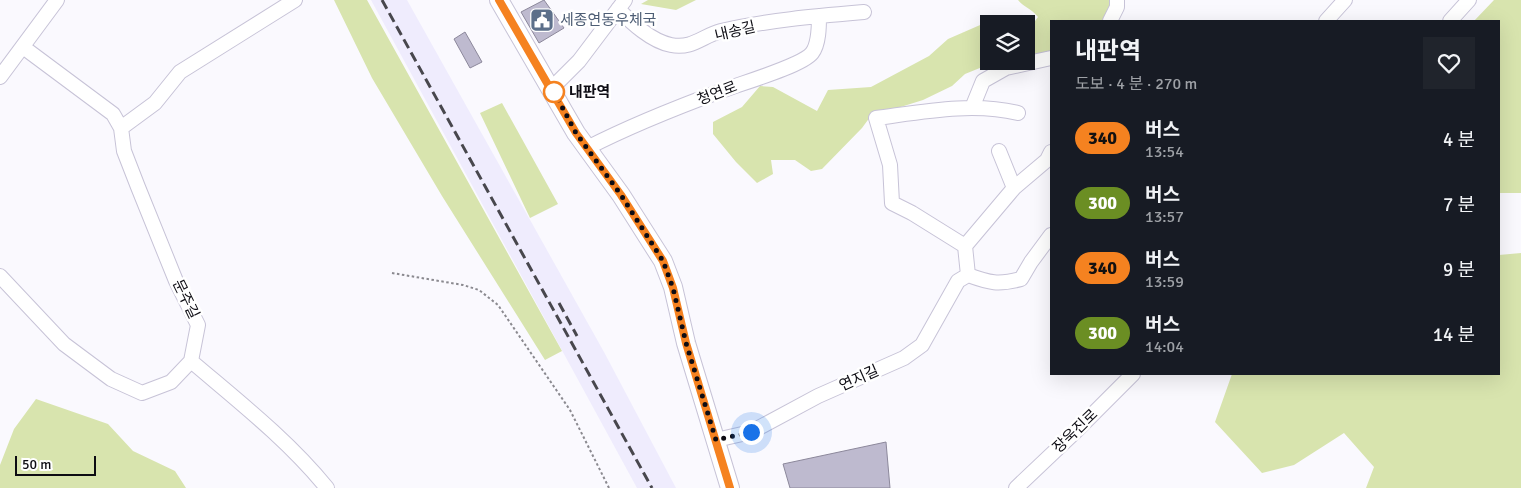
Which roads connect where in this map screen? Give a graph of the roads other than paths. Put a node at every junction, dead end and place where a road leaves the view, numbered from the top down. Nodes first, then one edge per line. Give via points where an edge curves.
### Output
1 (57, 0) edge
2 (295, 0) edge
3 (499, 0) edge
4 (1117, 0) edge
5 (1345, 0) edge
6 (1469, 0) edge
7 (621, 5) edge
8 (864, 12) dead end
9 (819, 16) junction
10 (1110, 20) edge
11 (1327, 20) edge
12 (1451, 20) edge
13 (23, 46) junction
14 (1050, 58) edge
15 (0, 77) edge
16 (552, 88) junction
17 (972, 108) junction
18 (1018, 113) dead end
19 (121, 128) junction
20 (587, 148) junction
21 (999, 151) dead end
22 (1050, 154) edge
23 (1014, 188) junction
24 (1050, 236) edge
25 (965, 246) junction
26 (968, 275) junction
27 (0, 276) edge
28 (191, 361) junction
29 (1133, 375) edge
30 (716, 440) junction
31 (327, 488) edge
32 (730, 488) edge
33 (1016, 488) edge

1 - 13 street
2 - 19 street via 180,72 156,103
3 - 16 main road
4 - 10 street
5 - 11 street
6 - 12 street
7 - 9 street, 내송길 via 642,32 670,45 689,46 719,32
7 - 16 street, 내송길 via 579,61
8 - 9 street, 내송길
9 - 20 street, 청연로 via 819,32 812,53 794,64 621,130
13 - 15 street
13 - 19 street, 문주길 via 113,114
14 - 17 street via 1006,68 983,81
16 - 20 main road
17 - 18 street via 997,108
17 - 25 street via 876,118 890,165 892,203
19 - 28 street, 문주길 via 124,151 138,187 176,281 198,325
20 - 30 main road via 663,261
21 - 23 street
22 - 23 street
23 - 25 street
24 - 26 street via 1021,280 1003,284
25 - 26 street
26 - 30 street, 연지길 via 958,281 922,345 904,358 818,396 751,432
27 - 28 street via 64,344 111,379 142,393 171,382
28 - 31 street via 290,447
29 - 33 street, 장욱진로
30 - 32 main road

